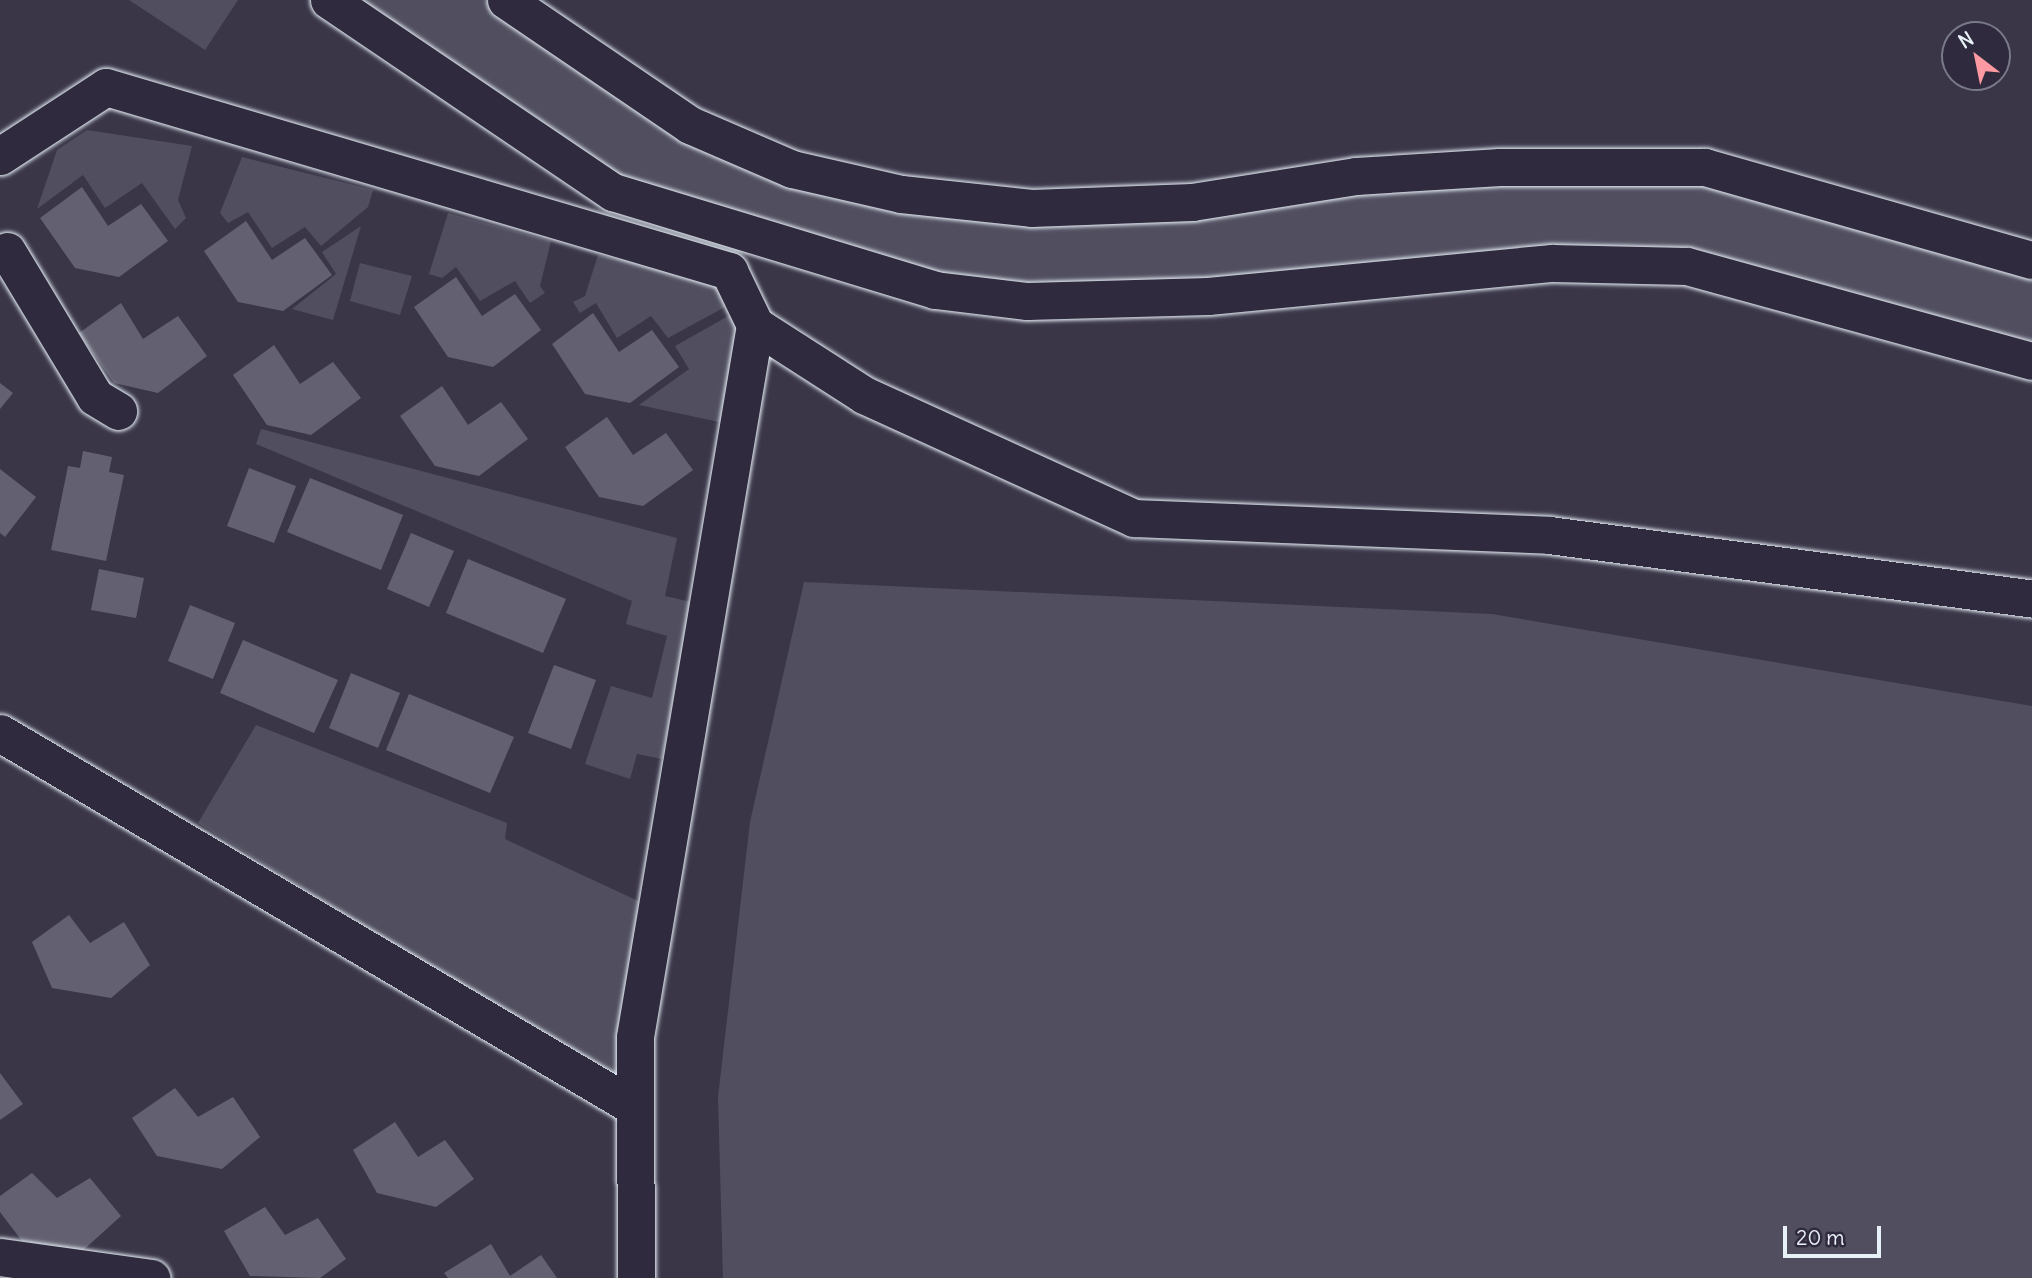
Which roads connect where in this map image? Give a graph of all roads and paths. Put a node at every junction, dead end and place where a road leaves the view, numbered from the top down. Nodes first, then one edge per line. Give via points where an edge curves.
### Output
1 (329, 0) edge
2 (506, 0) edge
3 (0, 156) edge
4 (2, 244) edge
5 (2032, 260) edge
6 (755, 325) junction
7 (2032, 361) edge
8 (118, 411) dead end
9 (2032, 599) edge
10 (0, 733) edge
11 (631, 1105) junction
12 (0, 1257) edge
13 (152, 1278) edge
14 (636, 1278) edge

1 - 7 street via 613,192 935,289 1027,301 1209,296 1552,263 1686,265
2 - 5 street via 690,125 792,169 901,194 1031,208 1192,202 1356,177 1500,167 1705,167
3 - 6 street via 106,87 729,271
4 - 8 street via 94,397
6 - 9 street via 864,395 1134,518 1549,536
6 - 11 street via 635,1037
10 - 11 street
11 - 14 street
12 - 13 street

